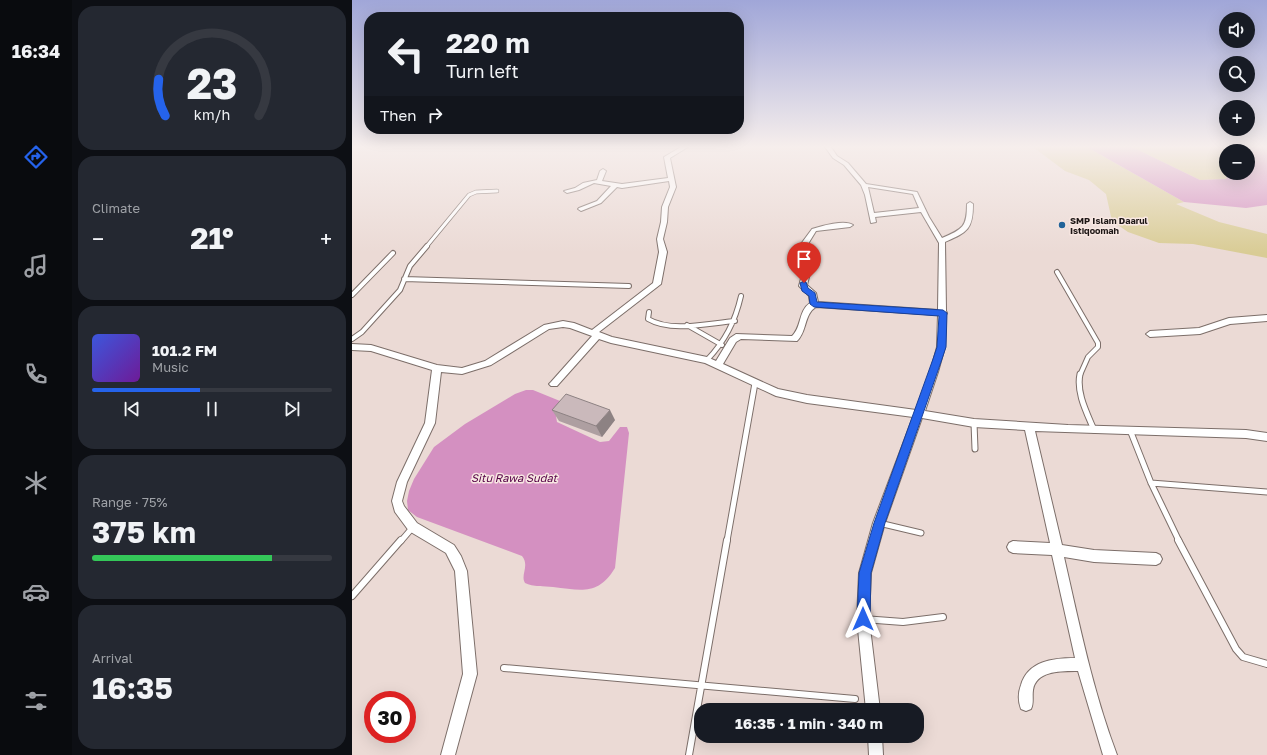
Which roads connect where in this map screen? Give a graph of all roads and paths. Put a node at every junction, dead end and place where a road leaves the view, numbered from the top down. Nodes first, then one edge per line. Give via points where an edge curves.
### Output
1 (589, 182) edge
2 (604, 182) edge
3 (650, 182) edge
4 (671, 182) edge
5 (862, 182) edge
6 (615, 185) junction
7 (864, 185) junction
8 (497, 191) dead end
9 (567, 191) dead end
10 (970, 204) dead end
11 (581, 209) dead end
12 (923, 210) junction
13 (872, 215) junction
14 (873, 222) dead end
15 (850, 225) dead end
16 (942, 241) junction
17 (393, 253) dead end
18 (1057, 272) dead end
19 (404, 279) junction
20 (629, 286) dead end
21 (352, 295) edge
22 (741, 296) dead end
23 (814, 304) junction
24 (649, 312) dead end
25 (943, 313) junction
26 (1267, 318) edge
27 (735, 321) junction
28 (687, 325) junction
29 (595, 334) junction
30 (1150, 334) dead end
31 (352, 339) edge
32 (722, 345) junction
33 (352, 348) edge
34 (707, 360) junction
35 (718, 365) junction
36 (437, 368) junction
37 (554, 384) dead end
38 (755, 384) junction
39 (919, 414) junction
40 (974, 423) junction
41 (1030, 427) junction
42 (1094, 430) junction
43 (1130, 430) junction
44 (1267, 437) edge
45 (975, 449) dead end
46 (1151, 482) junction
47 (1267, 492) edge
48 (879, 523) junction
49 (413, 527) junction
50 (921, 533) dead end
51 (1013, 548) dead end
52 (1056, 550) junction
53 (1156, 559) dead end
54 (352, 596) edge
55 (943, 617) dead end
56 (863, 619) junction
57 (1083, 664) junction
58 (1267, 664) edge
59 (504, 668) dead end
60 (701, 684) junction
61 (854, 699) dead end
62 (872, 703) edge
63 (1026, 704) dead end
64 (875, 743) edge
65 (448, 755) edge
66 (689, 755) edge
67 (876, 755) edge
68 (1110, 755) edge

1 - 9 street
2 - 6 street
3 - 6 street
4 - 29 street via 672,192 665,206 660,239 663,252 657,284
5 - 7 street
6 - 11 street via 599,202
7 - 12 street via 915,193
7 - 13 street
8 - 19 lane via 468,195 410,266
10 - 16 street via 970,224 967,228
12 - 13 street
12 - 16 street
13 - 14 street
15 - 23 street via 832,225 829,228 814,230 799,252 794,267 807,269 803,286 813,294
16 - 25 street
17 - 21 lane
18 - 42 lane via 1098,343 1098,348 1078,378 1079,389
19 - 20 lane
19 - 31 lane via 402,288 393,299
22 - 27 lane
23 - 25 street
23 - 35 street via 808,309 799,334 794,339 739,336 733,340
24 - 28 lane via 648,320 654,323
25 - 39 street via 941,347
26 - 30 street via 1229,321 1200,331
27 - 28 lane
27 - 32 lane
28 - 32 lane
29 - 34 street via 611,340
29 - 36 street via 571,325 555,325 538,331 478,367 454,371
29 - 37 street
32 - 34 lane
33 - 36 street via 370,348
34 - 35 street
35 - 38 street
36 - 49 street via 430,423 398,492 399,508
38 - 39 street via 791,397
38 - 60 lane
39 - 40 street
39 - 48 street
40 - 41 street
40 - 45 lane
41 - 42 street
41 - 52 street
42 - 43 street
43 - 44 street
43 - 46 lane
46 - 47 lane
46 - 58 lane via 1187,558 1236,648 1243,657
48 - 50 lane
48 - 56 street via 865,573
49 - 54 lane
49 - 65 street via 450,549 462,571 470,674
51 - 52 street
52 - 53 street via 1081,555
52 - 57 street
55 - 56 lane via 902,623 882,623
56 - 62 street
57 - 63 street via 1057,665 1042,669 1032,676 1027,681
57 - 68 street
59 - 60 lane
60 - 61 lane
60 - 66 lane
64 - 67 street

